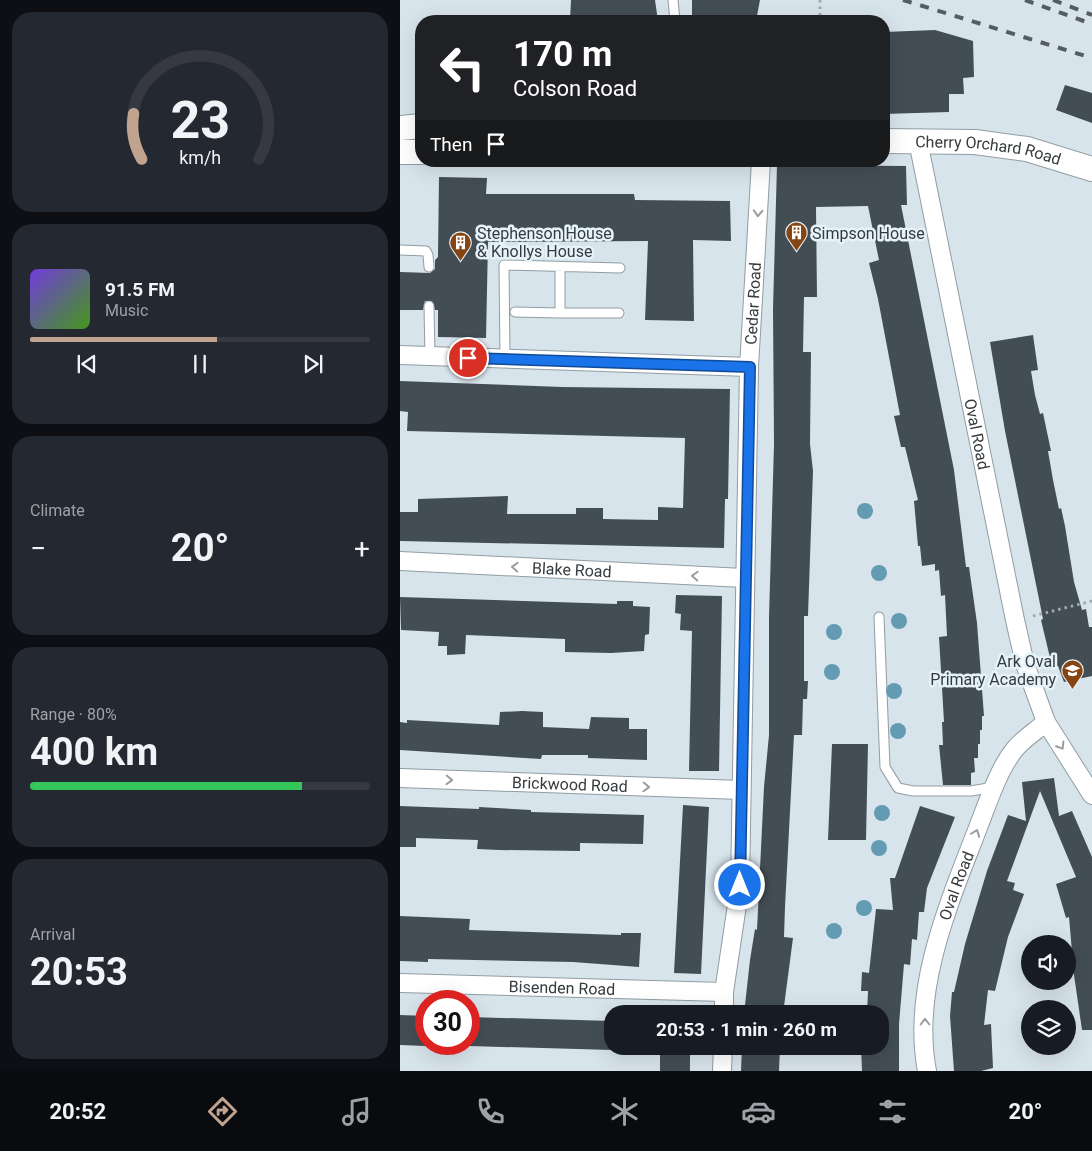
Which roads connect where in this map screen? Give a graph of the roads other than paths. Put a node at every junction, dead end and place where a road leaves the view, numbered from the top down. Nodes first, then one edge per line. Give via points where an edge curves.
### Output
1 (673, 0) edge
2 (674, 15) edge
3 (415, 127) edge
4 (400, 128) edge
5 (890, 141) edge
6 (918, 142) junction
7 (400, 152) edge
8 (415, 152) edge
9 (761, 167) edge
10 (1092, 168) edge
11 (400, 250) edge
12 (429, 267) dead end
13 (560, 267) junction
14 (620, 268) dead end
15 (429, 306) dead end
16 (515, 312) dead end
17 (560, 313) junction
18 (619, 313) dead end
19 (400, 355) edge
20 (430, 357) junction
21 (505, 360) junction
22 (750, 367) junction
23 (400, 561) edge
24 (744, 578) junction
25 (879, 618) dead end
26 (1046, 722) junction
27 (400, 778) edge
28 (994, 787) junction
29 (740, 790) junction
30 (1092, 795) edge
31 (400, 983) edge
32 (724, 992) junction
33 (724, 1005) edge
34 (723, 1055) edge
35 (722, 1071) edge
36 (927, 1071) edge

1 - 2 lane
3 - 4 street
5 - 6 street, Cherry Orchard Road
6 - 10 street, Cherry Orchard Road via 975,142 1027,149
6 - 26 street, Oval Road via 1015,620 1025,664
7 - 8 street
9 -> 22 street, Cedar Road
11 - 12 lane via 426,251
13 - 14 lane
13 - 17 lane
13 - 21 lane via 504,265
15 - 20 lane
16 - 17 lane
17 - 18 lane
19 - 20 street
20 - 21 street
21 - 22 street
22 - 24 street, Cedar Road
24 -> 23 street, Blake Road
24 - 29 street, Cedar Road
25 - 28 lane via 885,767 890,777 898,788 913,791 971,791
26 - 28 street, Oval Road via 1014,750
26 -> 30 street, Oval Road
27 -> 29 street, Brickwood Road
36 -> 28 street, Oval Road via 925,1017 934,953 958,878
29 - 32 street, Cedar Road via 740,885
31 - 32 street, Bisenden Road
32 - 33 street, Cedar Road
34 - 35 street

